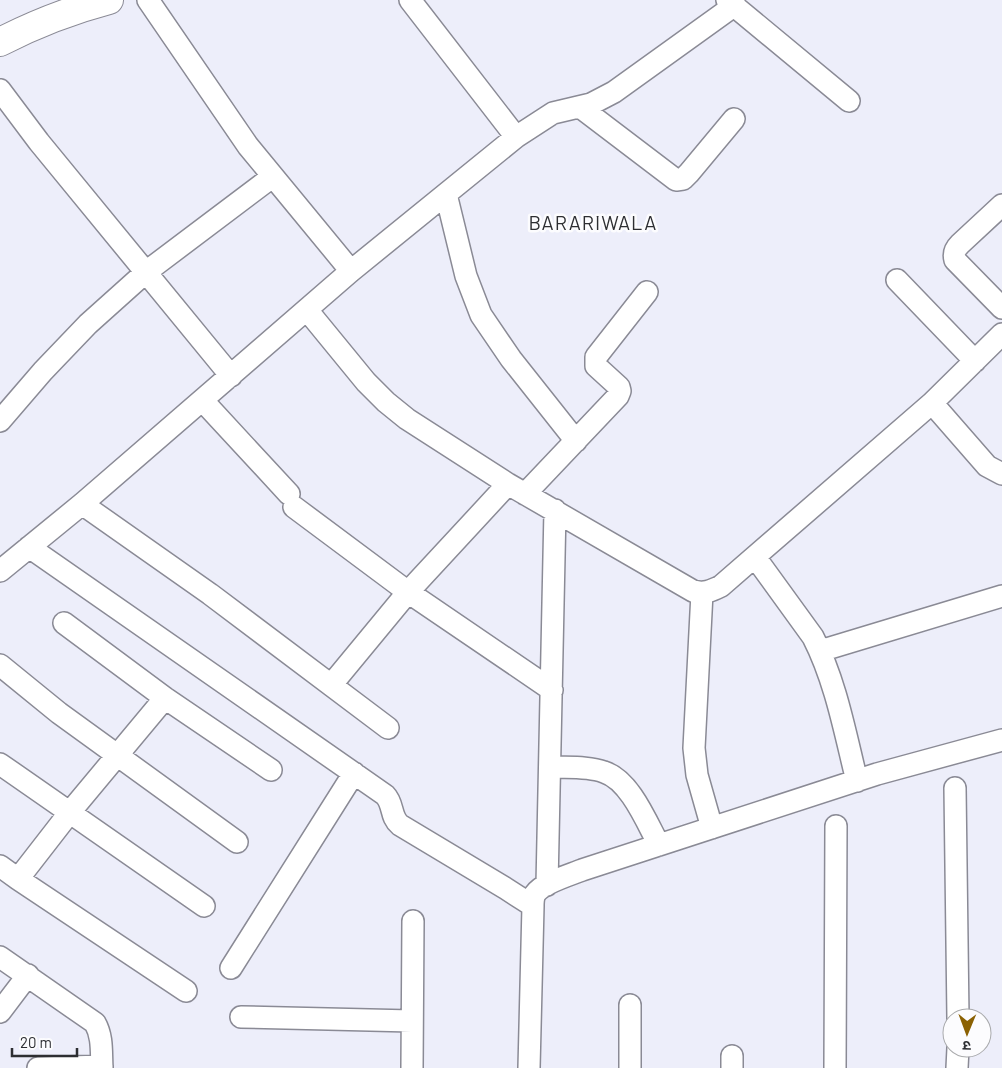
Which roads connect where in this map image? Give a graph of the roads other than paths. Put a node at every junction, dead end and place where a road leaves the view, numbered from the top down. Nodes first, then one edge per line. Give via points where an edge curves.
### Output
1 (148, 0) edge
2 (410, 0) edge
3 (103, 1) edge
4 (731, 3) edge
5 (70, 6) edge
6 (0, 42) edge
7 (0, 90) edge
8 (849, 101) dead end
9 (580, 106) junction
10 (734, 119) dead end
11 (516, 137) junction
12 (272, 177) junction
13 (446, 194) junction
14 (1002, 205) edge
15 (351, 271) junction
16 (146, 272) junction
17 (897, 280) dead end
18 (648, 292) dead end
19 (1002, 308) edge
20 (307, 310) junction
21 (1002, 334) edge
22 (975, 361) junction
23 (231, 376) junction
24 (203, 401) junction
25 (932, 403) junction
26 (0, 421) edge
27 (576, 441) junction
28 (1002, 474) edge
29 (516, 489) junction
30 (82, 504) junction
31 (555, 510) junction
32 (28, 547) junction
33 (754, 557) junction
34 (2, 565) edge
35 (408, 592) junction
36 (702, 593) junction
37 (1002, 596) edge
38 (64, 623) dead end
39 (820, 650) junction
40 (0, 665) edge
41 (332, 684) junction
42 (552, 690) junction
43 (165, 698) junction
44 (388, 728) dead end
45 (1002, 740) edge
46 (117, 755) junction
47 (0, 764) edge
48 (550, 767) junction
49 (271, 770) dead end
50 (354, 773) junction
51 (857, 781) junction
52 (955, 788) dead end
53 (70, 812) junction
54 (836, 826) dead end
55 (712, 828) junction
56 (238, 842) dead end
57 (659, 845) junction
58 (7, 876) edge
59 (547, 885) junction
60 (204, 906) dead end
61 (532, 906) junction
62 (413, 921) dead end
63 (0, 957) edge
64 (231, 968) dead end
65 (28, 975) junction
66 (186, 990) dead end
67 (630, 1005) dead end
68 (958, 1008) edge
69 (0, 1012) edge
70 (240, 1017) dead end
71 (412, 1021) junction
72 (102, 1067) edge
73 (38, 1068) edge
74 (412, 1068) edge
75 (530, 1068) edge
76 (630, 1068) edge
77 (836, 1068) edge

1 - 12 street via 221,109
2 - 11 street
3 - 5 street
4 - 8 street
4 - 9 street via 614,92
5 - 6 street
7 - 16 street
9 - 10 street via 676,180 689,173
9 - 11 street via 546,116
11 - 13 street
12 - 15 street
12 - 16 street
13 - 15 street
13 - 27 street via 466,276 481,315 511,359
14 - 19 street via 954,250 955,260
15 - 20 street
16 - 23 street
16 - 26 street via 88,324
17 - 22 street
18 - 27 street via 596,357 596,366 620,391
20 - 23 street
20 - 29 street via 386,402
21 - 22 street
22 - 25 street
23 - 24 street
24 - 30 street
24 - 35 street via 292,500
25 - 28 street via 987,466
25 - 33 street
27 - 29 street
29 - 31 street
29 - 35 street
30 - 32 street
30 - 41 street
31 - 36 street via 693,591
31 - 42 street
32 - 34 street
32 - 50 street
33 - 36 street via 721,586
33 - 39 street via 809,630
35 - 41 street
35 - 42 street
36 - 55 street via 694,748 697,775
37 - 39 street
38 - 43 street
39 - 51 street via 830,675
40 - 46 street
41 - 44 street
42 - 48 street
43 - 46 street
43 - 49 street
45 - 51 street
46 - 53 street
46 - 56 street
47 - 53 street
48 - 57 street via 590,769 615,777 631,795
48 - 59 street
50 - 61 street via 387,797 394,819 400,825
50 - 64 street
51 - 55 street
52 - 68 street
53 - 58 street
53 - 60 street
54 - 77 street
55 - 57 street
57 - 59 street
58 - 66 street
59 - 61 street via 536,894
61 - 75 street
62 - 71 street
63 - 65 street
65 - 69 street
65 - 72 street via 95,1023 101,1042
67 - 76 street
70 - 71 street
71 - 74 street
72 - 73 street

